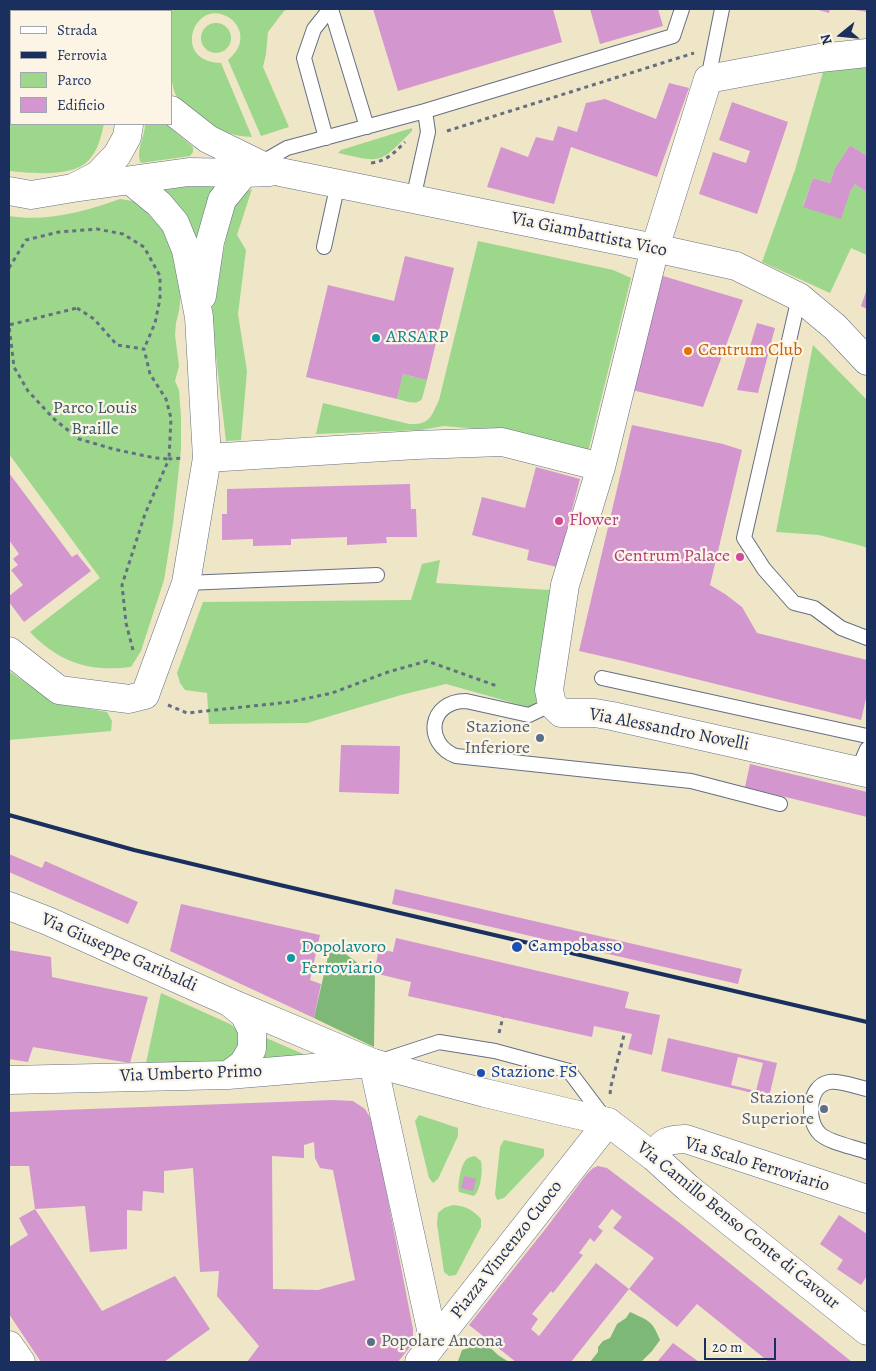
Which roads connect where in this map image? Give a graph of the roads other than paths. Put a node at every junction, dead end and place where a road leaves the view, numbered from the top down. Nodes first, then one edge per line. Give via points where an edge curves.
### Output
1 (331, 9) edge
2 (682, 9) edge
3 (722, 9) edge
4 (867, 53) edge
5 (708, 79) junction
6 (172, 111) edge
7 (424, 111) junction
8 (129, 125) edge
9 (367, 127) junction
10 (326, 138) junction
11 (261, 170) junction
12 (131, 181) junction
13 (338, 183) junction
14 (73, 188) junction
15 (9, 191) edge
16 (413, 199) junction
17 (324, 247) dead end
18 (655, 248) junction
19 (799, 297) junction
20 (198, 317) junction
21 (867, 361) edge
22 (207, 458) junction
23 (601, 467) junction
24 (377, 575) dead end
25 (186, 583) junction
26 (867, 638) edge
27 (9, 651) edge
28 (602, 678) dead end
29 (552, 704) junction
30 (867, 736) edge
31 (864, 764) edge
32 (780, 804) dead end
33 (9, 906) edge
34 (229, 1002) junction
35 (373, 1063) junction
36 (228, 1075) junction
37 (9, 1080) edge
38 (867, 1089) edge
39 (608, 1122) junction
40 (867, 1152) edge
41 (654, 1157) junction
42 (867, 1199) edge
43 (867, 1331) edge
44 (9, 1345) edge
45 (426, 1353) edge
46 (21, 1362) edge

1 - 9 lane
1 - 10 lane via 314,29 304,58
2 - 7 lane via 673,36
3 - 5 lane
4 - 5 street via 820,58
5 - 18 street
6 - 11 street, Via Giambattista Vico via 208,139
7 - 9 lane
7 - 16 lane via 428,132
8 - 14 street via 127,137 117,155 98,175
9 - 10 lane
10 - 11 lane via 287,148
11 - 12 street, Via Giambattista Vico via 189,172
11 - 13 street, Via Giambattista Vico
11 - 20 street via 222,200 210,242
12 - 14 street, Via Giambattista Vico
12 - 20 street via 159,204 175,223 186,250
13 - 16 street, Via Giambattista Vico
13 - 17 lane
14 - 15 street, Via Giambattista Vico via 30,195
16 - 18 street, Via Giambattista Vico
18 - 19 street, Via Giambattista Vico via 736,266
18 - 23 street
19 - 21 street, Via Giambattista Vico via 835,327
19 - 26 lane via 744,538 764,569 794,603 814,608 841,628
20 - 22 street
22 - 23 street via 502,442
22 - 25 street
23 - 29 street via 565,586 549,690
24 - 25 lane
25 - 27 street via 145,694 129,700 59,690
28 - 30 lane
29 - 31 street, Via Alessandro Novelli via 561,713 596,712
29 - 32 lane via 529,715 456,701 440,710 435,725 436,740 448,753 456,756 691,781
33 - 34 street, Via Giuseppe Garibaldi
34 - 35 street, Via Giuseppe Garibaldi
34 - 36 street, Via Giuseppe Garibaldi via 244,1014 252,1030 252,1049 243,1064
35 - 36 street, Via Umberto Primo
35 - 39 street
35 - 39 lane via 439,1042 495,1051 570,1072
35 - 45 street, Piazza Vincenzo Cuoco
36 - 37 street, Via Umberto Primo
38 - 40 lane via 834,1082 819,1086 810,1113 813,1125 826,1138
39 - 41 street, Via Camillo Benso Conte di Cavour
39 - 45 street, Piazza Vincenzo Cuoco
41 - 42 street, Via Scalo Ferroviario via 661,1144 670,1140 686,1140
41 - 43 street, Via Camillo Benso Conte di Cavour
44 - 46 street

